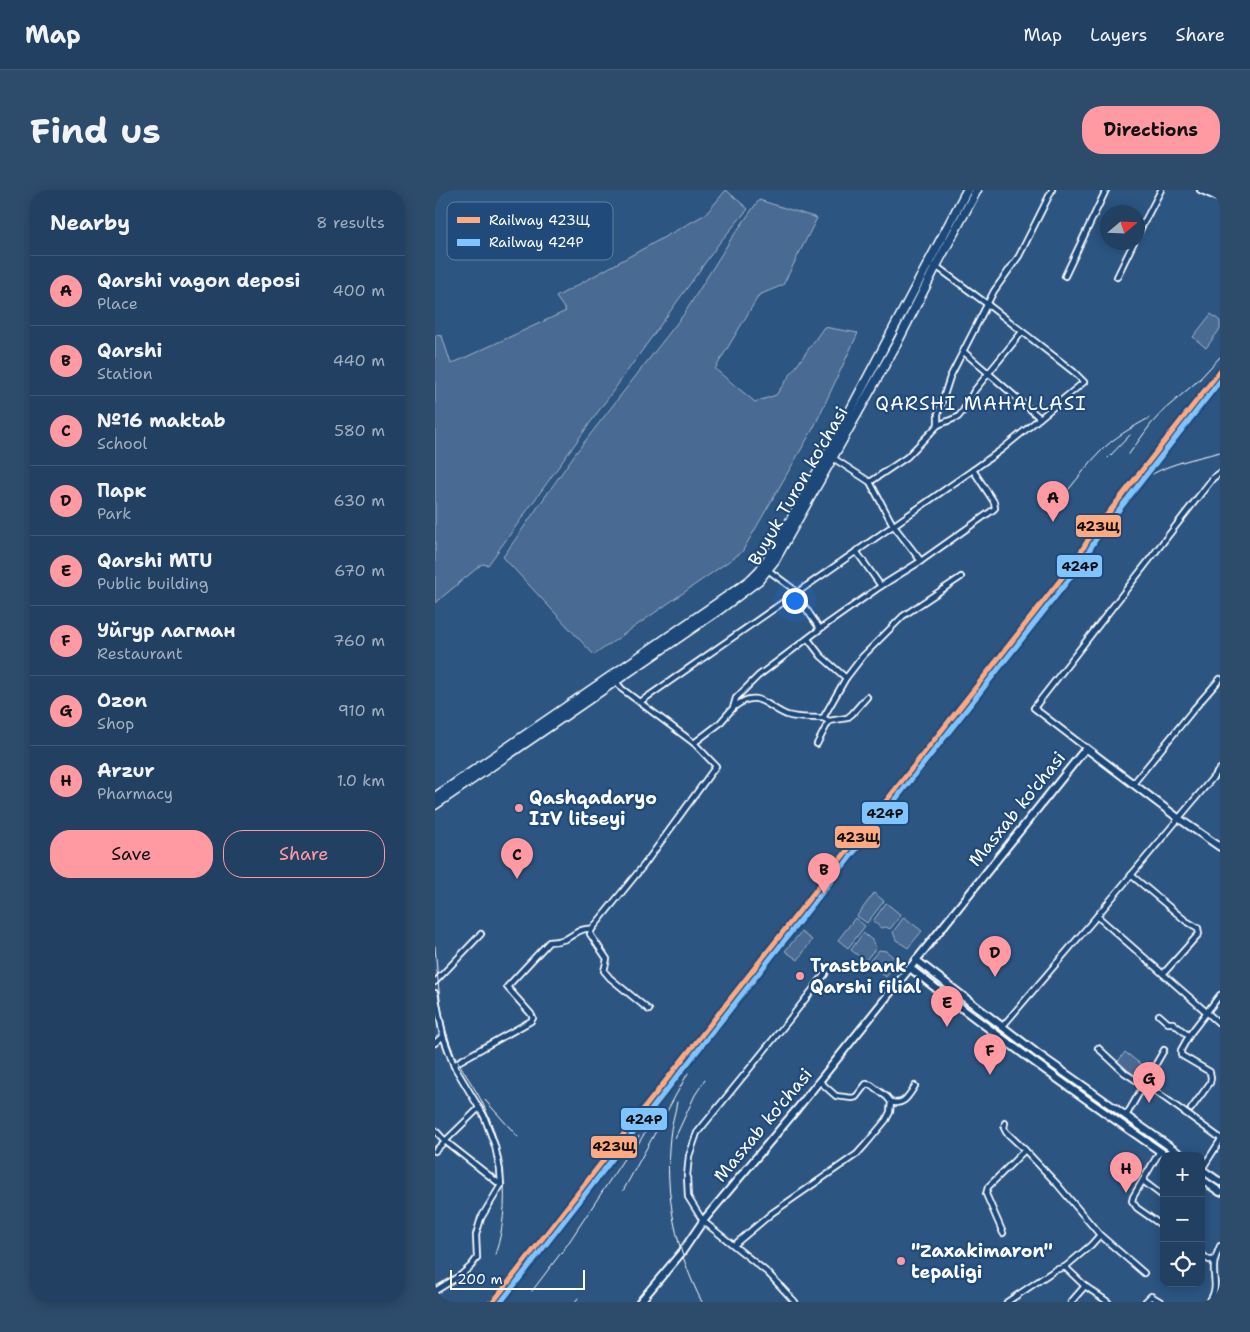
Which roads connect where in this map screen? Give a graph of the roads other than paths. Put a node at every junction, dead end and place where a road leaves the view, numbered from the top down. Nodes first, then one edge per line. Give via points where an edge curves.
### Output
1 (967, 190) edge
2 (977, 190) edge
3 (1052, 190) edge
4 (1106, 190) edge
5 (1161, 190) edge
6 (1200, 190) edge
7 (1220, 199) edge
8 (1145, 221) edge
9 (1130, 250) edge
10 (930, 258) junction
11 (937, 264) junction
12 (1065, 276) dead end
13 (1117, 276) dead end
14 (987, 304) junction
15 (1023, 332) junction
16 (964, 352) junction
17 (988, 373) junction
18 (1040, 418) junction
19 (938, 425) junction
20 (833, 458) junction
21 (973, 470) junction
22 (1220, 473) edge
23 (870, 482) junction
24 (893, 525) junction
25 (856, 552) junction
26 (921, 561) junction
27 (768, 570) junction
28 (961, 577) dead end
29 (881, 586) junction
30 (795, 593) junction
31 (820, 629) junction
32 (808, 639) junction
33 (846, 678) junction
34 (1220, 680) edge
35 (615, 681) junction
36 (867, 697) dead end
37 (640, 702) junction
38 (733, 708) junction
39 (823, 718) junction
40 (829, 721) junction
41 (694, 744) junction
42 (817, 744) dead end
43 (1086, 748) junction
44 (1220, 769) edge
45 (1133, 784) junction
46 (435, 797) edge
47 (435, 805) edge
48 (1178, 818) junction
49 (1220, 847) edge
50 (1131, 875) junction
51 (1097, 916) junction
52 (592, 929) junction
53 (481, 934) dead end
54 (916, 960) junction
55 (910, 968) junction
56 (825, 974) dead end
57 (1163, 974) junction
58 (435, 982) edge
59 (435, 992) edge
60 (1220, 994) edge
61 (649, 1010) dead end
62 (1207, 1012) junction
63 (1159, 1015) dead end
64 (1220, 1024) edge
65 (1002, 1027) junction
66 (443, 1036) junction
67 (1189, 1036) junction
68 (435, 1043) edge
69 (1098, 1048) dead end
70 (1164, 1050) dead end
71 (454, 1066) junction
72 (819, 1082) junction
73 (1144, 1084) junction
74 (915, 1086) dead end
75 (891, 1102) junction
76 (479, 1108) junction
77 (1191, 1109) dead end
78 (1126, 1116) junction
79 (1005, 1123) dead end
80 (435, 1130) edge
81 (1220, 1140) edge
82 (445, 1141) junction
83 (1169, 1146) junction
84 (435, 1150) edge
85 (1025, 1150) junction
86 (1161, 1152) edge
87 (1165, 1152) edge
88 (1177, 1152) edge
89 (1160, 1159) edge
90 (1205, 1163) edge
91 (1205, 1172) edge
92 (1143, 1181) junction
93 (1205, 1182) edge
94 (1220, 1182) edge
95 (501, 1185) junction
96 (1220, 1192) edge
97 (1160, 1194) edge
98 (703, 1221) junction
99 (1160, 1224) edge
100 (1003, 1233) dead end
101 (1100, 1235) junction
102 (733, 1245) junction
103 (1220, 1246) edge
104 (1205, 1257) edge
105 (1215, 1260) junction
106 (1065, 1267) junction
107 (1144, 1273) dead end
108 (1085, 1286) junction
109 (435, 1292) edge
110 (640, 1302) edge
111 (795, 1302) edge
112 (1007, 1302) edge
113 (1071, 1302) edge
114 (1108, 1302) edge
115 (1145, 1302) edge
116 (1161, 1302) edge
117 (1209, 1302) edge

1 - 10 main road, Buyuk Turon ko'chasi
2 - 11 main road, Buyuk Turon ko'chasi
3 - 14 street via 1019,256
4 - 12 street
5 - 8 street
6 - 7 street
9 - 13 street
10 - 11 main road
10 - 46 main road, Buyuk Turon ko'chasi via 775,548 751,579
11 - 14 street
11 - 20 main road, Buyuk Turon ko'chasi
14 - 15 street
14 - 16 street
15 - 17 street
15 - 18 street via 1084,382
16 - 17 street
16 - 19 street via 950,377 938,414
17 - 18 street
17 - 19 street via 963,411
18 - 21 street
19 - 23 street via 907,457
20 - 23 street
20 - 27 main road, Buyuk Turon ko'chasi
21 - 24 street
21 - 26 street via 995,508
22 - 43 street via 1034,708
23 - 24 street
24 - 25 street
24 - 26 street
25 - 29 street
25 - 30 street
26 - 29 street
27 - 30 street
27 - 35 main road, Buyuk Turon ko'chasi via 748,590
28 - 33 street via 903,616
29 - 31 street
30 - 31 street
30 - 37 street
31 - 32 street
32 - 33 street via 821,656
32 - 38 street via 757,676 736,698
33 - 39 street
34 - 45 street
35 - 37 street
35 - 47 main road, Buyuk Turon ko'chasi
36 - 40 street via 847,718
37 - 41 street
38 - 39 street via 742,700 754,698 799,718
38 - 41 street
39 - 40 street
40 - 42 street
41 - 52 street via 715,766
43 - 45 main road
43 - 54 main road, Masxab ko'chasi
44 - 48 street
45 - 48 main road
48 - 49 main road
48 - 50 street
50 - 51 street
50 - 57 street via 1198,928 1199,934
51 - 57 street
51 - 65 street
52 - 61 street via 590,934 607,959 604,971
52 - 71 street via 582,929 565,939 549,942 507,987 531,1014 531,1021
53 - 58 street
54 - 55 main road, Masxab ko'chasi
54 - 65 main road
55 - 72 main road, Masxab ko'chasi
55 - 86 main road via 1039,1066
56 - 98 street via 697,1132 689,1156 688,1197
57 - 62 street
59 - 66 street
60 - 62 street
62 - 64 street
62 - 67 street
63 - 67 street
65 - 78 main road
66 - 68 street
66 - 71 street
67 - 77 street via 1181,1054 1210,1072 1211,1078
69 - 73 street via 1125,1073
70 - 73 street
71 - 76 street
72 - 75 street via 836,1096 852,1098 866,1084 871,1084
72 - 98 main road, Masxab ko'chasi
73 - 78 street
73 - 81 street
74 - 75 street via 901,1103
75 - 102 street via 886,1120 857,1154 772,1213
76 - 82 street
76 - 95 street via 495,1146
78 - 83 main road
79 - 85 street via 1006,1132
80 - 82 street
81 - 90 street
82 - 84 street
82 - 95 street
83 - 87 main road
83 - 88 main road
85 - 100 street via 987,1188 986,1194
85 - 101 street
89 - 92 street
91 - 94 main road
92 - 97 street
92 - 99 street via 1132,1201
93 - 96 main road
95 - 109 street via 481,1218 476,1235 477,1258 461,1275
98 - 102 street
98 - 110 main road, Masxab ko'chasi
101 - 106 street
101 - 107 street
102 - 111 street via 768,1273
103 - 105 street
104 - 105 street
105 - 117 street via 1216,1282
106 - 108 street
106 - 112 street via 1055,1270
108 - 113 street
108 - 114 street
115 - 116 street via 1151,1296

